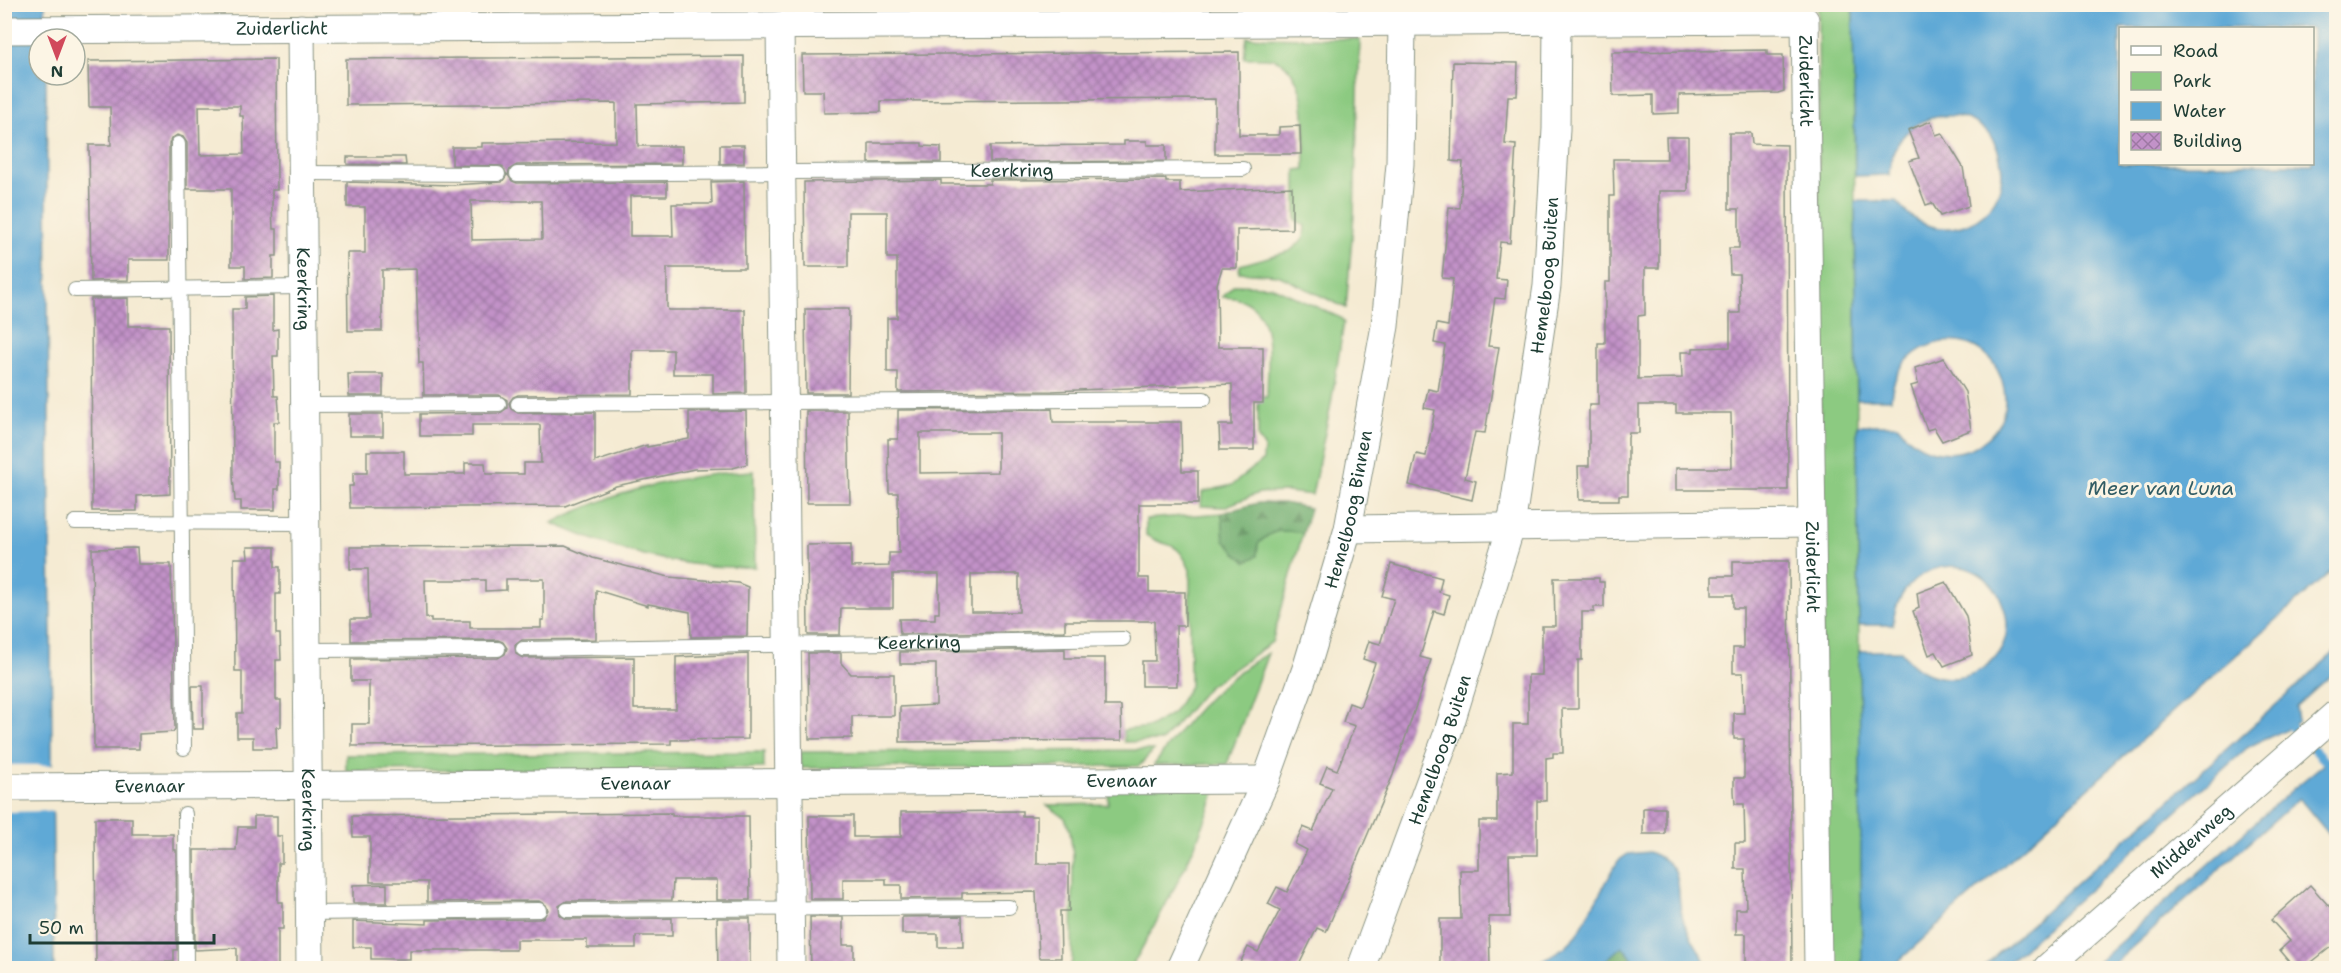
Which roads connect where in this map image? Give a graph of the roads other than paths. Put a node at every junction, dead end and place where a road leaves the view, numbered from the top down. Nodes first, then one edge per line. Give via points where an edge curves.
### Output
1 (1557, 21) junction
2 (1402, 22) junction
3 (780, 26) junction
4 (301, 28) junction
5 (4, 30) edge
6 (178, 144) dead end
7 (1243, 169) dead end
8 (782, 170) junction
9 (302, 173) junction
10 (498, 174) dead end
11 (517, 174) dead end
12 (304, 287) junction
13 (180, 289) junction
14 (75, 290) dead end
15 (1204, 399) dead end
16 (499, 404) dead end
17 (518, 404) dead end
18 (784, 404) junction
19 (305, 405) junction
20 (75, 522) dead end
21 (306, 523) junction
22 (1810, 523) junction
23 (181, 524) junction
24 (1511, 527) junction
25 (1348, 529) junction
26 (1123, 639) dead end
27 (788, 645) junction
28 (498, 649) dead end
29 (523, 649) dead end
30 (307, 650) junction
31 (2337, 714) edge
32 (184, 748) dead end
33 (1266, 780) junction
34 (789, 783) junction
35 (308, 786) junction
36 (4, 787) edge
37 (185, 814) dead end
38 (1009, 907) dead end
39 (790, 909) junction
40 (539, 910) dead end
41 (567, 910) dead end
42 (310, 913) junction
43 (186, 969) edge
44 (310, 969) edge
45 (791, 969) edge
46 (1180, 969) edge
47 (1361, 969) edge
48 (1818, 969) edge
49 (2047, 969) edge

1 - 2 street, Zuiderlicht
1 - 22 street, Zuiderlicht via 1805,20
1 - 24 street, Hemelboog Buiten via 1556,129 1547,286
2 - 3 street, Zuiderlicht
2 - 25 street, Hemelboog Binnen via 1400,164 1385,326
3 - 4 street, Zuiderlicht
3 - 8 street
4 - 5 street, Zuiderlicht
4 - 9 street, Keerkring
6 - 13 lane
7 - 8 lane, Keerkring
8 - 11 lane, Keerkring
8 - 18 street
9 - 10 lane
9 - 12 street, Keerkring
12 - 13 lane
12 - 19 street, Keerkring
13 - 14 lane
13 - 23 lane
15 - 18 lane
16 - 19 lane
17 - 18 lane
18 - 27 street
19 - 21 street, Keerkring
20 - 23 lane
21 - 23 lane
21 - 30 street, Keerkring
22 - 24 street
22 - 48 street, Zuiderlicht
23 - 32 lane
24 - 25 street
24 - 47 street, Hemelboog Buiten via 1447,735
25 - 33 street, Hemelboog Binnen via 1307,666
26 - 27 lane, Keerkring
27 - 29 lane, Keerkring
27 - 34 street
28 - 30 lane
30 - 35 street, Keerkring
31 - 49 street, Middenweg
33 - 34 street, Evenaar
33 - 46 street, Hemelboog Binnen
34 - 35 street, Evenaar
34 - 39 street
35 - 36 street, Evenaar
35 - 42 street, Keerkring
37 - 43 lane
38 - 39 lane
39 - 41 lane
39 - 45 street
40 - 42 lane
42 - 44 street, Keerkring

